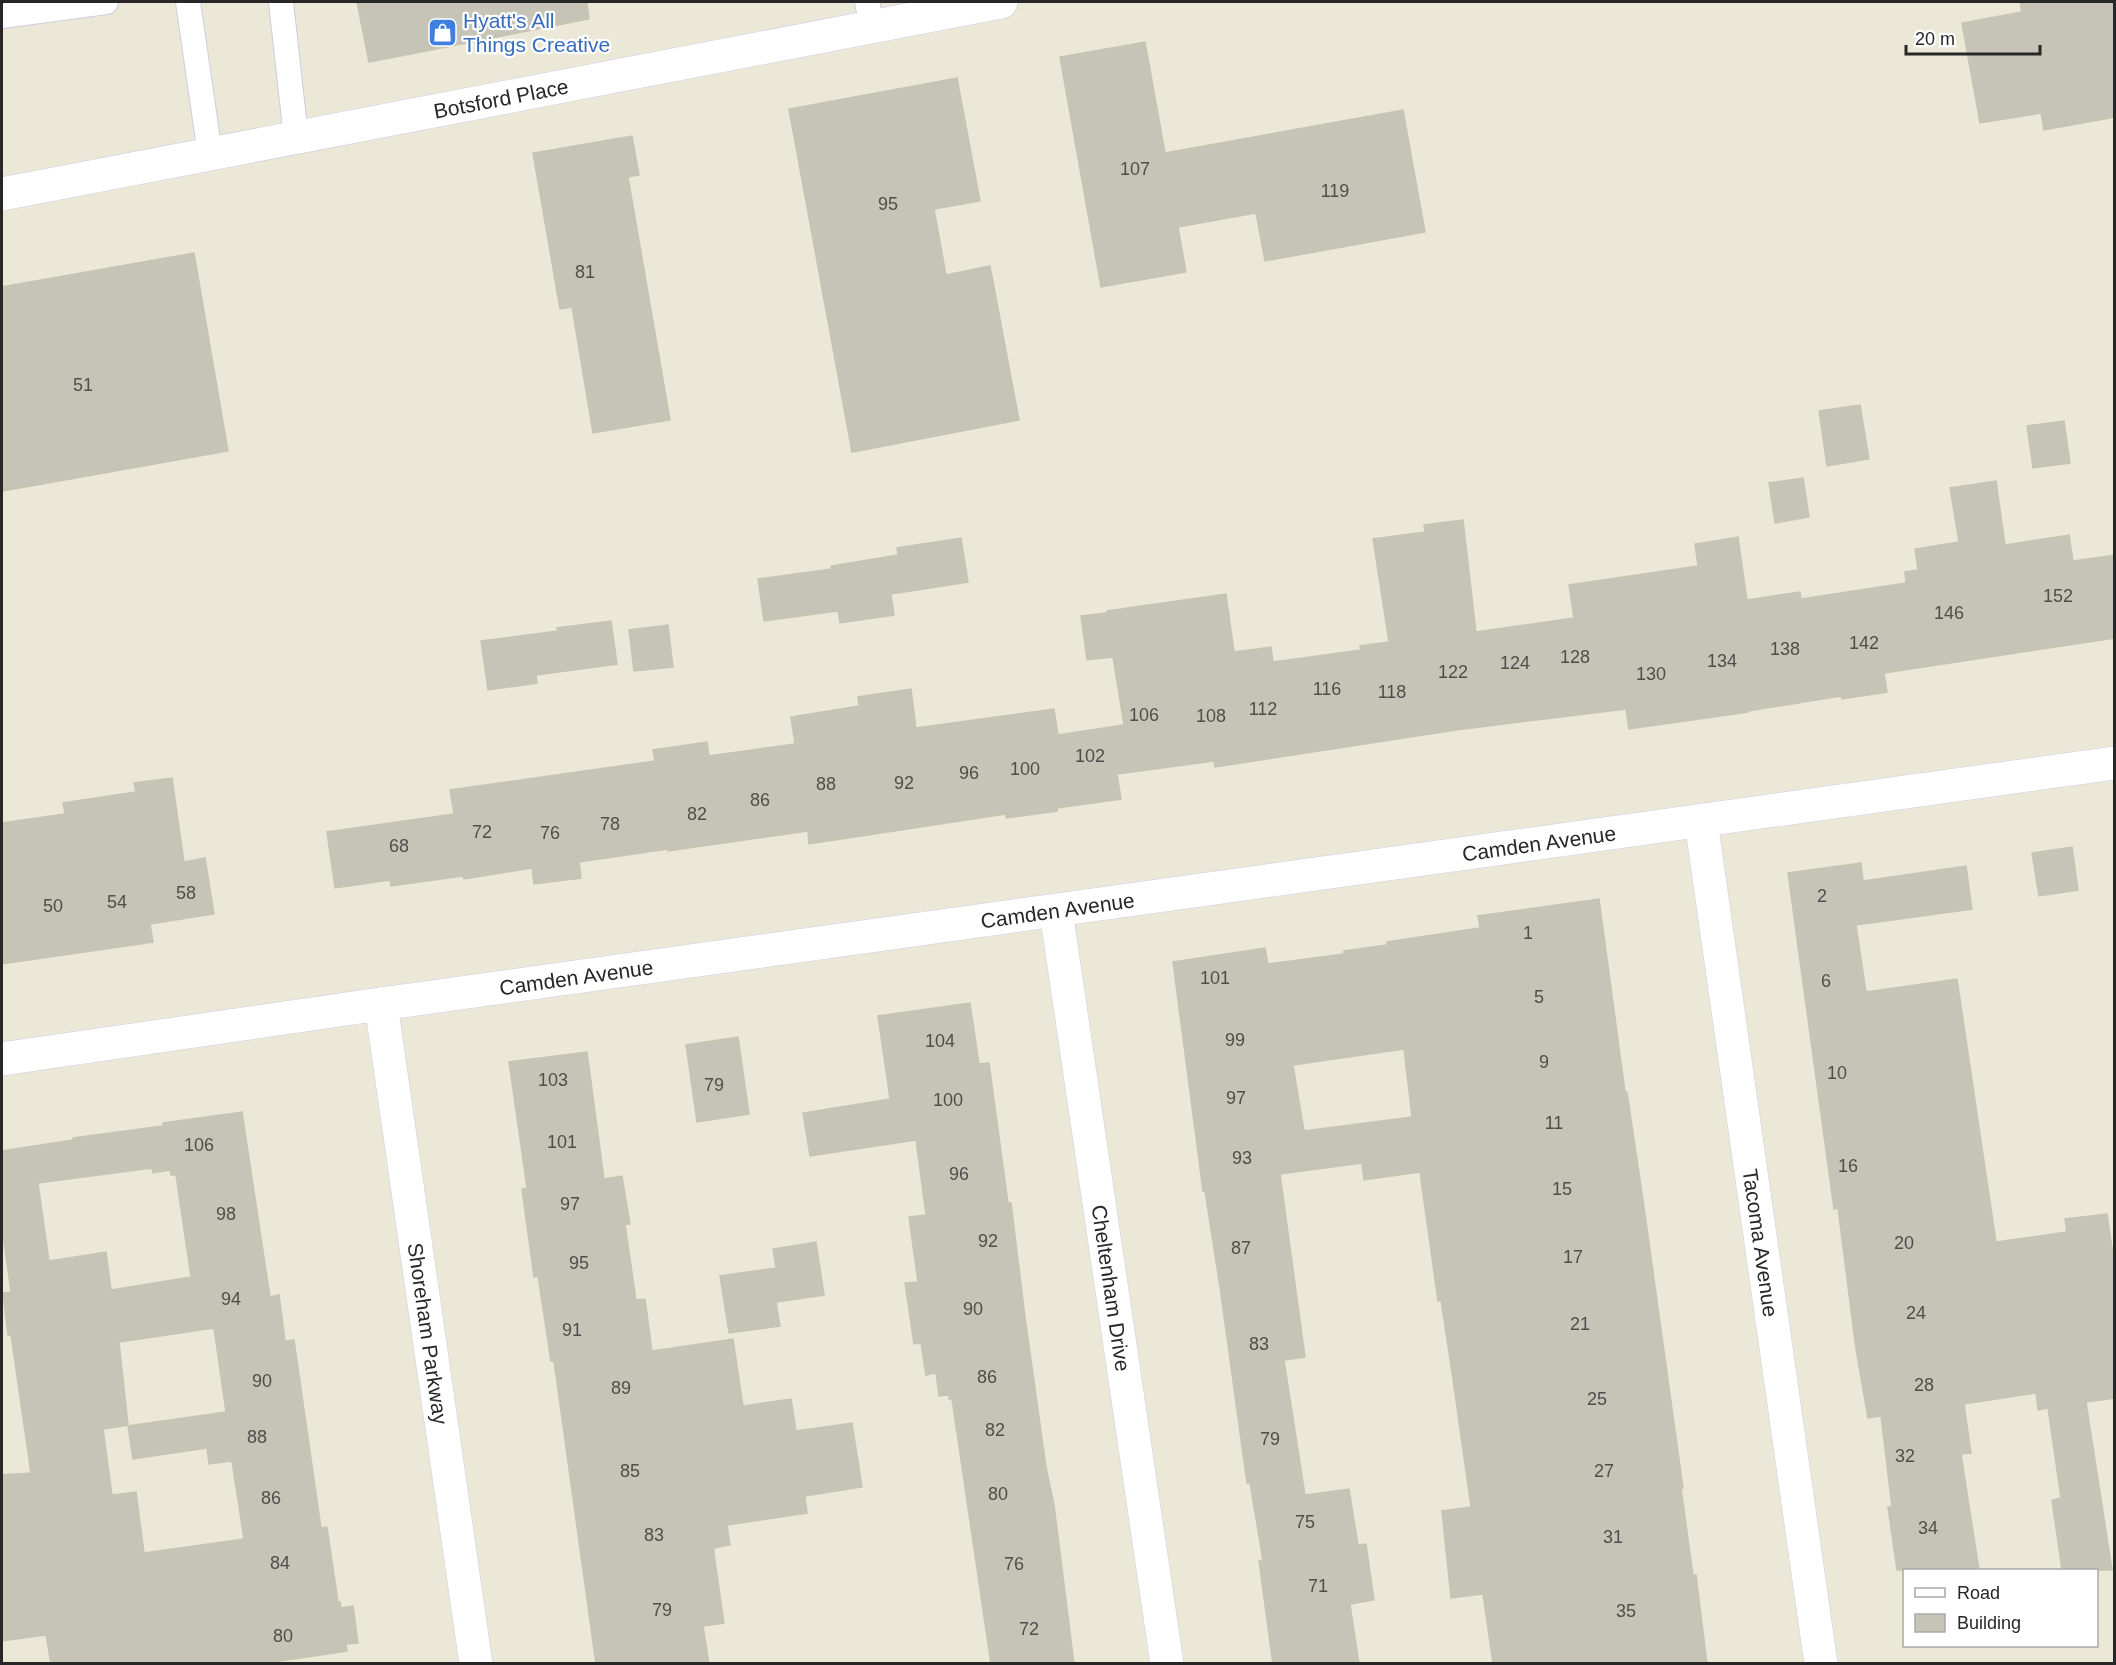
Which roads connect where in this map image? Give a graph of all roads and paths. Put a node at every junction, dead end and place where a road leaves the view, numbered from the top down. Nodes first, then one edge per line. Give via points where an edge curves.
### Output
1 (106, 2) edge
2 (188, 2) edge
3 (281, 2) edge
4 (1001, 2) edge
5 (869, 14) edge
6 (2, 16) edge
7 (296, 137) junction
8 (210, 154) junction
9 (2, 194) edge
10 (2115, 763) edge
11 (1701, 821) junction
12 (1056, 911) junction
13 (381, 1004) junction
14 (2, 1059) edge
15 (476, 1664) edge
16 (1167, 1664) edge
17 (1821, 1664) edge

1 - 6 lane
2 - 8 lane
3 - 7 lane
4 - 5 street, Botsford Place
5 - 7 street, Botsford Place
7 - 8 street, Botsford Place
8 - 9 street, Botsford Place
10 - 11 street, Camden Avenue
11 - 12 street, Camden Avenue
11 - 17 street, Tacoma Avenue
12 - 13 street, Camden Avenue
12 - 16 street, Cheltenham Drive
13 - 14 street, Camden Avenue
13 - 15 street, Shoreham Parkway

